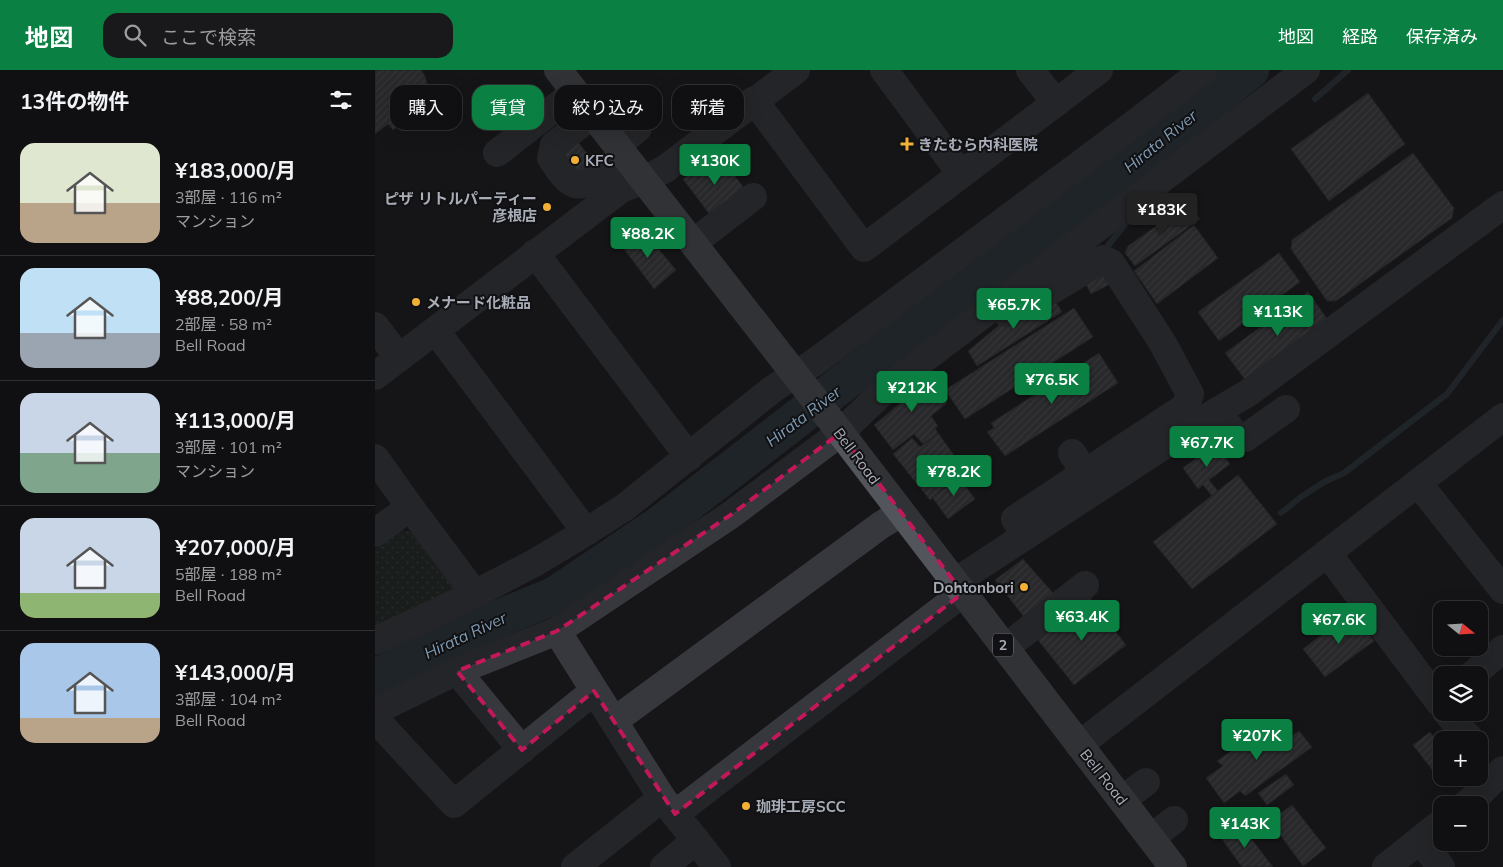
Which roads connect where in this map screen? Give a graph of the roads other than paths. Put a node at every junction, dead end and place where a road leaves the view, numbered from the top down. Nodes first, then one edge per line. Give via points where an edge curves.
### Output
1 (558, 70) edge
2 (796, 70) edge
3 (884, 70) edge
4 (1030, 70) edge
5 (1099, 70) edge
6 (1204, 70) edge
7 (1305, 70) edge
8 (570, 85) edge
9 (754, 100) junction
10 (1056, 103) junction
11 (554, 108) edge
12 (575, 130) edge
13 (605, 130) edge
14 (636, 130) edge
15 (620, 149) junction
16 (497, 153) dead end
17 (961, 174) junction
18 (644, 180) junction
19 (753, 197) dead end
20 (1503, 205) edge
21 (693, 243) junction
22 (535, 253) junction
23 (375, 326) edge
24 (435, 331) junction
25 (963, 347) dead end
26 (399, 358) junction
27 (375, 376) edge
28 (798, 379) junction
29 (1286, 409) dead end
30 (1218, 411) junction
31 (1503, 417) edge
32 (836, 428) junction
33 (689, 457) junction
34 (375, 458) edge
35 (1418, 483) junction
36 (410, 507) junction
37 (901, 513) junction
38 (586, 532) junction
39 (375, 533) edge
40 (1040, 536) junction
41 (1328, 554) junction
42 (1085, 585) dead end
43 (959, 588) junction
44 (1503, 590) edge
45 (475, 594) junction
46 (557, 631) junction
47 (375, 641) edge
48 (1005, 648) junction
49 (1503, 649) edge
50 (1483, 666) edge
51 (457, 671) junction
52 (594, 691) junction
53 (1433, 693) edge
54 (375, 711) edge
55 (614, 721) junction
56 (1455, 721) edge
57 (375, 724) edge
58 (1464, 731) edge
59 (1079, 744) junction
60 (522, 750) junction
61 (1488, 756) edge
62 (1503, 770) edge
63 (1146, 782) dead end
64 (1476, 796) edge
65 (1122, 800) junction
66 (668, 806) junction
67 (1174, 820) dead end
68 (1433, 829) edge
69 (1151, 838) junction
70 (696, 840) junction
71 (1420, 840) junction
72 (1169, 865) edge
73 (575, 867) edge
74 (663, 867) edge
75 (717, 867) edge
76 (1386, 867) edge
77 (1441, 867) edge

1 - 8 main road, Bell Road / 2
2 - 9 street
3 - 17 street
4 - 10 street
5 - 10 street
6 - 28 street via 815,362
7 - 32 street
9 - 17 street via 864,248
9 - 18 street via 717,138
10 - 17 street
11 - 16 street
12 - 15 street via 554,145 551,158 567,179 576,185 586,184 606,169
13 - 15 main road, Bell Road / 2
14 - 15 street
15 - 18 main road, Bell Road / 2
18 - 21 main road, Bell Road / 2
18 - 22 street via 621,189
19 - 21 street
20 - 30 street via 1248,393
21 - 28 main road, Bell Road / 2
22 - 24 street
22 - 33 street
23 - 26 street
24 - 26 street
24 - 38 street
25 - 40 street via 1012,308 1052,290 1103,260 1111,263 1162,342 1190,394 1185,407 1079,463 1015,519
26 - 27 street
28 - 32 main road, Bell Road / 2
28 - 33 street via 774,388
29 - 30 street via 1245,438 1237,438
30 - 40 street
31 - 35 street
32 - 37 main road, Bell Road / 2
32 - 46 street via 732,514
33 - 38 street via 625,507
34 - 36 street
35 - 41 street
35 - 44 street
36 - 39 street
36 - 45 street
37 - 43 main road, Bell Road / 2
37 - 55 street
38 - 45 street
40 - 43 street
41 - 53 street
41 - 59 street via 1128,692
42 - 48 street
43 - 48 main road, Bell Road / 2
43 - 66 street
45 - 47 street
46 - 51 street
46 - 52 street
48 - 59 main road, Bell Road / 2
49 - 50 street
51 - 54 street
51 - 60 street
52 - 55 street
52 - 60 street
55 - 66 street
56 - 58 street
57 - 60 street via 378,722 454,804
59 - 65 main road, Bell Road / 2
61 - 62 street
62 - 64 street
63 - 65 street
65 - 69 main road, Bell Road / 2
66 - 70 street
66 - 73 street
67 - 69 street
68 - 71 street
69 - 72 main road, Bell Road / 2
70 - 74 street
70 - 75 street
71 - 76 street
71 - 77 street

